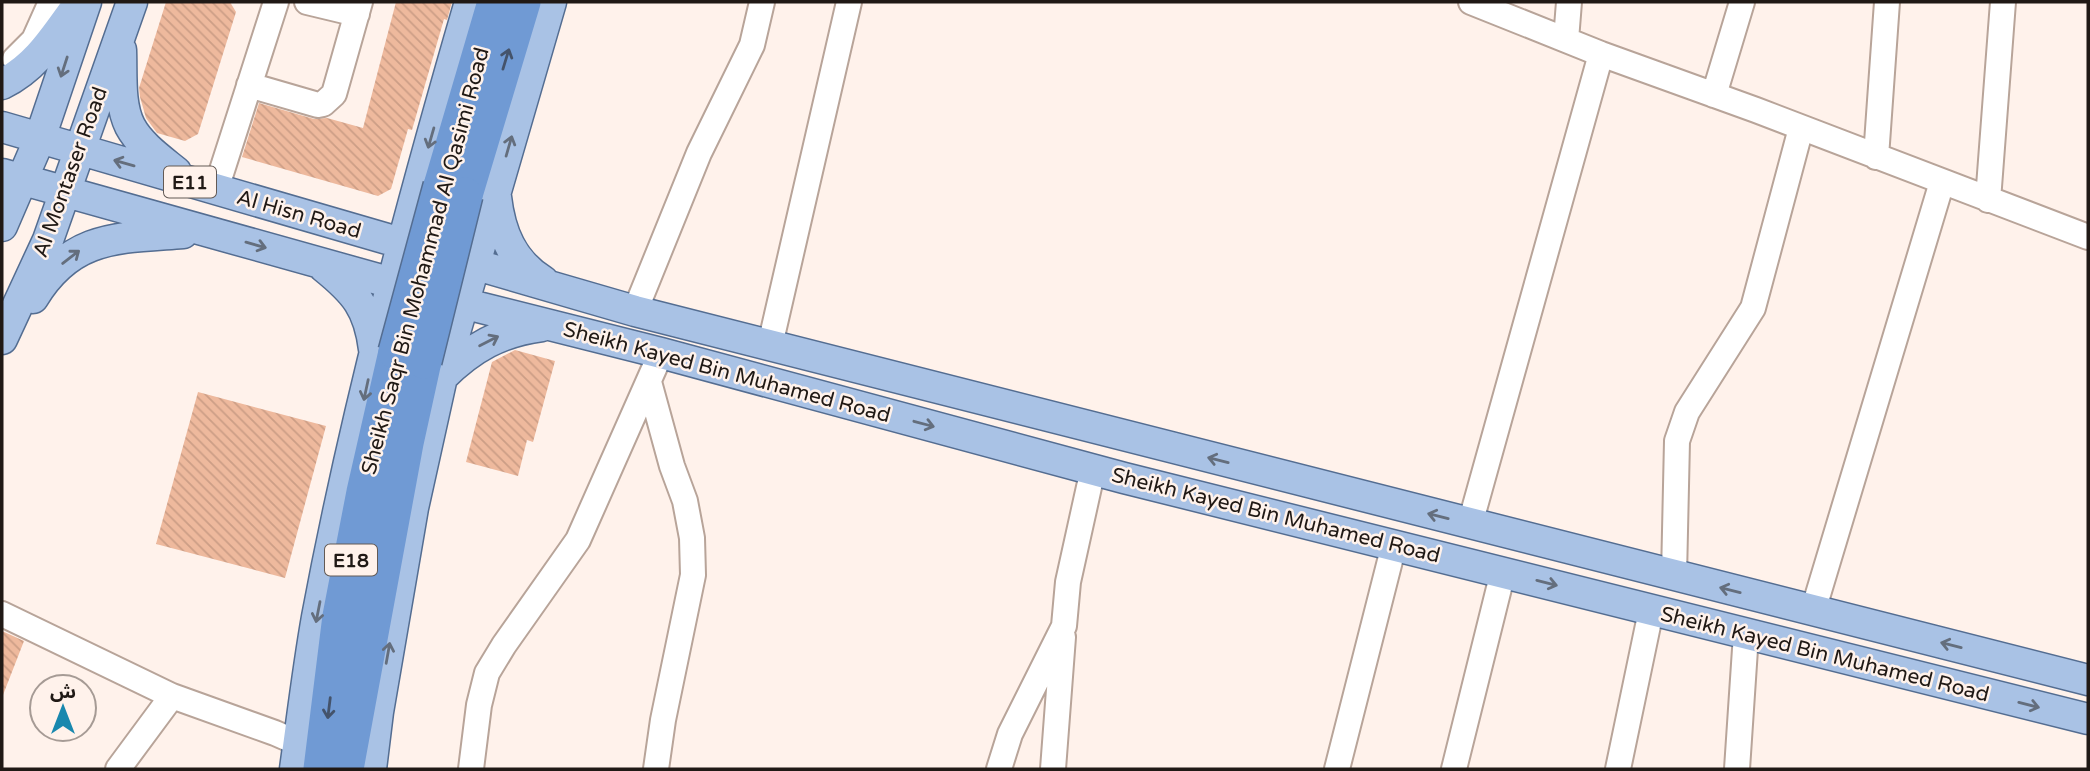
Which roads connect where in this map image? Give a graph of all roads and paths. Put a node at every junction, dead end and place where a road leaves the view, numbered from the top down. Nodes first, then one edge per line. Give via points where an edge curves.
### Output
1 (51, 2) edge
2 (83, 2) edge
3 (132, 2) edge
4 (276, 2) edge
5 (307, 2) edge
6 (470, 2) edge
7 (495, 2) edge
8 (523, 2) edge
9 (551, 2) edge
10 (762, 2) edge
11 (849, 2) edge
12 (1471, 2) edge
13 (1569, 2) edge
14 (1742, 2) edge
15 (1887, 2) edge
16 (2003, 2) edge
17 (358, 8) edge
18 (121, 33) junction
19 (1566, 40) junction
20 (1601, 54) junction
21 (2, 68) edge
22 (2, 84) edge
23 (249, 85) junction
24 (1714, 95) junction
25 (2, 127) edge
26 (1801, 128) junction
27 (40, 138) junction
28 (80, 150) junction
29 (1876, 157) junction
30 (12, 177) edge
31 (188, 181) junction
32 (1942, 182) junction
33 (216, 189) junction
34 (454, 192) junction
35 (66, 193) junction
36 (1988, 200) junction
37 (2, 226) edge
38 (345, 227) junction
39 (205, 231) junction
40 (2088, 237) edge
41 (402, 244) junction
42 (318, 262) junction
43 (476, 265) junction
44 (392, 283) junction
45 (549, 285) junction
46 (465, 304) junction
47 (635, 311) junction
48 (546, 325) junction
49 (2, 339) edge
50 (770, 345) junction
51 (2, 349) edge
52 (661, 353) junction
53 (409, 360) junction
54 (649, 382) junction
55 (1093, 469) junction
56 (1470, 524) junction
57 (1394, 545) junction
58 (1601, 557) junction
59 (1503, 572) junction
60 (1674, 576) junction
61 (1593, 594) junction
62 (1651, 611) junction
63 (1813, 611) junction
64 (2, 614) edge
65 (1064, 626) junction
66 (1746, 634) junction
67 (2088, 680) edge
68 (172, 696) junction
69 (2088, 719) edge
70 (296, 756) edge
71 (118, 769) edge
72 (321, 769) edge
73 (346, 769) edge
74 (372, 769) edge
75 (471, 769) edge
76 (656, 769) edge
77 (999, 769) edge
78 (1053, 769) edge
79 (1337, 769) edge
80 (1454, 769) edge
81 (1618, 769) edge
82 (1737, 769) edge

1 - 21 street via 34,40
2 - 22 main road via 41,55
2 -> 27 main road, Al Montaser Road
3 - 18 main road, Al Montaser Road
4 - 23 street
5 - 17 street
6 -> 34 main road
7 - 34 highway, Sheikh Saqr Bin Mohammad Al Qasimi Road / E18
34 -> 8 highway, Sheikh Saqr Bin Mohammad Al Qasimi Road / E18
34 -> 9 main road
10 - 47 street via 752,45 699,153
11 - 50 street
12 - 19 street
13 - 19 street
14 - 24 street
15 - 29 street
16 - 36 street
17 - 23 street via 334,94 323,104
18 - 28 main road, Al Montaser Road
18 - 31 main road via 123,102 130,125 147,148
19 - 20 street
20 - 24 street
20 - 56 street
23 - 33 street
24 - 26 street
25 - 27 main road, Al Hisn Road / E11
26 - 29 street
26 - 60 street via 1753,308 1687,412 1677,441
27 - 28 main road, Al Hisn Road / E11
27 - 30 main road, Al Montaser Road
31 -> 28 main road, Al Hisn Road / E11
28 - 35 main road, Al Montaser Road
29 - 32 street
30 - 35 main road, Al Hisn Road / E11
30 - 37 main road, Al Montaser Road
31 - 33 main road, Al Hisn Road / E11
32 - 36 street
32 - 63 street
33 - 38 main road, Al Hisn Road / E11
34 - 38 main road via 366,225
34 - 41 main road
34 - 43 main road
34 - 45 main road via 502,231 534,275
34 - 53 highway, Sheikh Saqr Bin Mohammad Al Qasimi Road / E18, bridge
35 - 39 main road, Al Hisn Road / E11
35 - 49 main road, Al Montaser Road
36 - 40 street
38 - 41 main road, Al Hisn Road / E11
39 -> 42 main road, Al Hisn Road / E11
51 -> 39 main road via 45,277 83,247 111,238
41 - 43 main road, Al Hisn Road / E11
41 - 44 main road
42 - 44 main road, Al Hisn Road / E11
42 - 53 main road via 350,288 372,328
43 - 45 main road, Sheikh Kayed Bin Muhamed Road
43 - 46 main road
44 - 46 main road, Al Hisn Road / E11
44 - 53 main road
45 - 47 main road, Sheikh Kayed Bin Muhamed Road
46 - 48 main road, Sheikh Kayed Bin Muhamed Road
46 - 53 main road
47 - 50 main road, Sheikh Kayed Bin Muhamed Road
48 - 52 main road, Sheikh Kayed Bin Muhamed Road
53 -> 48 main road via 459,360 489,341 522,328
56 -> 50 main road, Sheikh Kayed Bin Muhamed Road
52 - 54 street
52 -> 55 main road, Sheikh Kayed Bin Muhamed Road
53 -> 70 main road via 317,618
53 -> 72 highway, Sheikh Saqr Bin Mohammad Al Qasimi Road / E18 via 364,492 340,616
53 - 73 highway, Sheikh Saqr Bin Mohammad Al Qasimi Road / E18 via 388,538
74 -> 53 main road via 413,508
54 - 75 street via 578,540 487,673
54 - 76 street via 685,501 693,575
55 - 57 main road, Sheikh Kayed Bin Muhamed Road
55 - 65 street via 1068,582
56 - 58 main road, Sheikh Kayed Bin Muhamed Road
57 - 59 main road, Sheikh Kayed Bin Muhamed Road
57 - 79 street
58 - 60 main road, Sheikh Kayed Bin Muhamed Road
58 - 61 main road
59 -> 61 main road, Sheikh Kayed Bin Muhamed Road
59 - 80 street
63 -> 60 main road, Sheikh Kayed Bin Muhamed Road
61 - 62 main road, Sheikh Kayed Bin Muhamed Road
62 - 66 main road, Sheikh Kayed Bin Muhamed Road
62 - 81 street
67 -> 63 main road, Sheikh Kayed Bin Muhamed Road
64 - 68 street
65 - 77 street via 1010,734
65 - 78 street
66 -> 69 main road, Sheikh Kayed Bin Muhamed Road
66 - 82 street
68 - 70 street via 275,733
68 - 71 street

